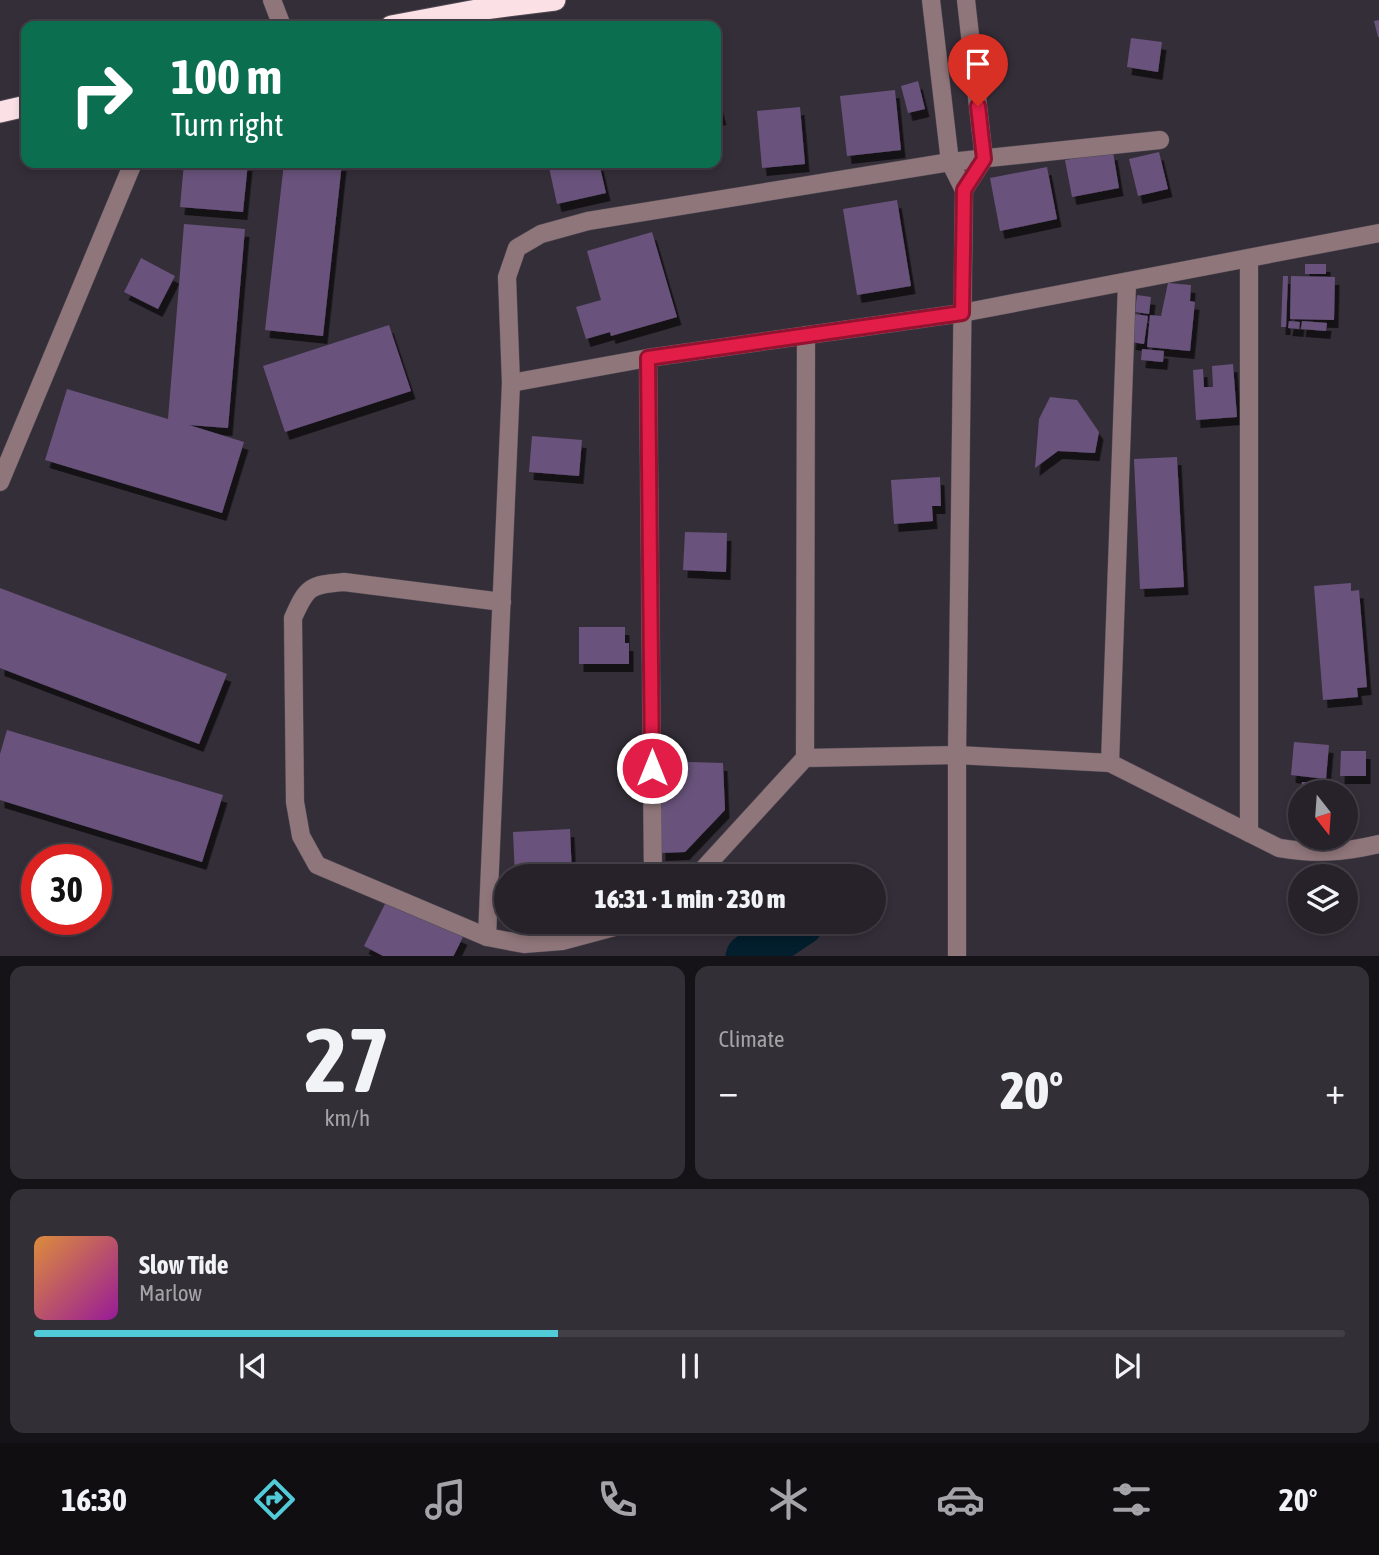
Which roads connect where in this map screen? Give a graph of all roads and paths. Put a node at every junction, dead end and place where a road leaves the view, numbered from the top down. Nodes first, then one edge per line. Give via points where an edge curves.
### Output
1 (272, 0) edge
2 (555, 0) edge
3 (931, 0) edge
4 (967, 0) edge
5 (280, 21) edge
6 (418, 21) edge
7 (21, 107) edge
8 (0, 112) edge
9 (1160, 140) dead end
10 (984, 159) junction
11 (950, 162) junction
12 (131, 168) edge
13 (964, 190) junction
14 (1379, 233) edge
15 (1249, 258) junction
16 (1127, 283) junction
17 (962, 313) junction
18 (806, 335) junction
19 (648, 358) junction
20 (511, 383) junction
21 (0, 482) edge
22 (502, 602) junction
23 (957, 755) junction
24 (805, 758) junction
25 (1110, 763) junction
26 (1249, 833) junction
27 (1379, 844) edge
28 (653, 864) edge
29 (708, 864) edge
30 (588, 934) edge
31 (487, 937) junction
32 (961, 956) edge

1 - 5 street
2 - 6 highway
3 - 11 street
4 - 10 street
7 - 8 highway
9 - 10 street
10 - 11 street
10 - 13 street
11 - 13 street
11 - 20 street via 588,221 541,234 517,248 507,277
12 - 21 street
13 - 17 street
14 - 15 street
15 - 16 street
15 - 26 street
16 - 17 street
16 - 25 street
17 - 18 street
17 - 23 street
18 - 19 street
18 - 24 street
19 - 20 street
19 - 28 street
20 - 22 street
22 - 31 street
22 - 31 street via 344,582 318,584 303,594 293,618 295,802 301,836 317,865
23 - 24 street
23 - 25 street
23 - 32 street
24 - 29 street
25 - 26 street
26 - 27 street via 1279,848 1307,853
30 - 31 street via 524,944

